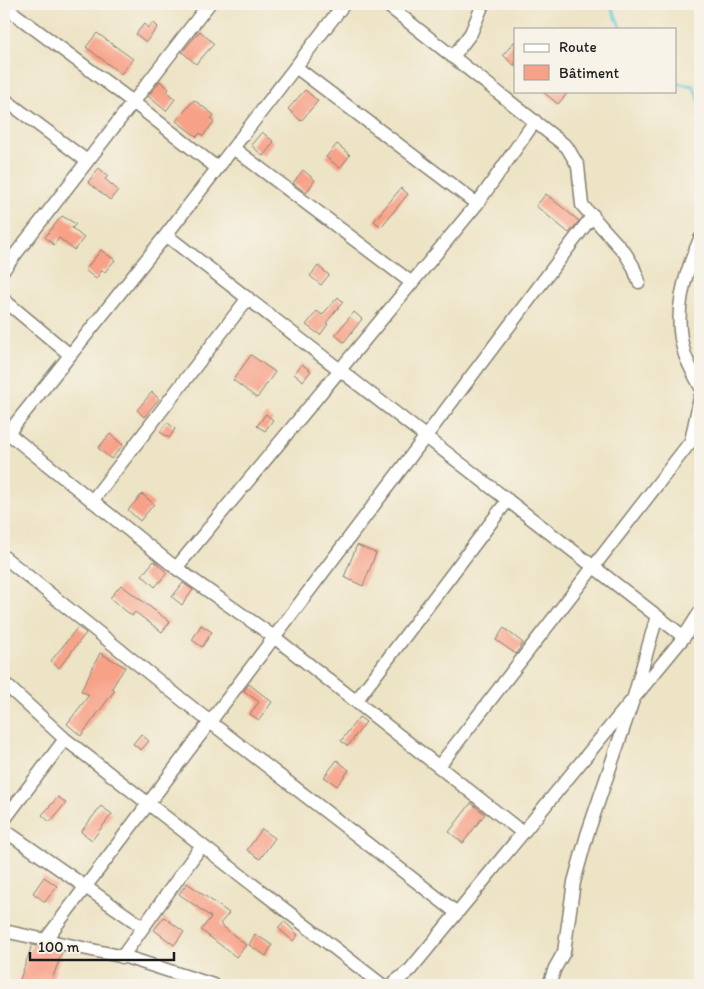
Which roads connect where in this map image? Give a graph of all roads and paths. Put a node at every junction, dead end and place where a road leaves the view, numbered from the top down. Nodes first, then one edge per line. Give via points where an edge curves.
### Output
1 (209, 4) edge
2 (344, 4) edge
3 (386, 4) edge
4 (483, 4) edge
5 (4, 6) edge
6 (453, 57) junction
7 (297, 68) junction
8 (4, 99) edge
9 (133, 102) junction
10 (535, 121) junction
11 (233, 148) junction
12 (86, 161) junction
13 (217, 168) junction
14 (477, 204) junction
15 (593, 215) junction
16 (166, 235) junction
17 (700, 240) edge
18 (4, 269) edge
19 (639, 282) dead end
20 (412, 283) junction
21 (248, 298) junction
22 (4, 300) edge
23 (69, 354) junction
24 (340, 369) junction
25 (700, 386) edge
26 (700, 398) edge
27 (6, 436) edge
28 (426, 436) junction
29 (92, 500) junction
30 (508, 500) junction
31 (4, 557) edge
32 (595, 567) junction
33 (176, 568) junction
34 (700, 612) edge
35 (657, 616) junction
36 (274, 637) junction
37 (684, 637) junction
38 (4, 683) edge
39 (632, 700) junction
40 (356, 701) junction
41 (210, 722) junction
42 (65, 739) junction
43 (439, 766) junction
44 (148, 804) junction
45 (4, 820) edge
46 (4, 830) edge
47 (523, 833) junction
48 (202, 845) junction
49 (86, 886) junction
50 (458, 913) junction
51 (143, 927) junction
52 (4, 931) edge
53 (46, 939) junction
54 (122, 957) junction
55 (213, 985) edge
56 (382, 985) edge
57 (391, 985) edge
58 (549, 985) edge

1 - 9 street
2 - 7 street
3 - 6 street
4 - 6 street via 471,33
5 - 9 street
6 - 10 street
7 - 11 street
7 - 14 street
8 - 12 street
9 - 12 street
9 - 13 street
10 - 14 street
10 - 15 street via 567,147 573,156 578,166 582,204
11 - 13 street
11 - 20 street
12 - 18 street
13 - 16 street
14 - 20 street
15 - 19 street via 625,253
15 - 28 street
16 - 21 street
16 - 23 street
17 - 25 street via 692,257 678,313 685,355
20 - 24 street
21 - 24 street
21 - 29 street
22 - 23 street
23 - 27 street
24 - 28 street
24 - 33 street
26 - 32 street via 691,440
27 - 29 street
28 - 30 street
28 - 36 street
29 - 33 street
30 - 32 street
30 - 40 street
31 - 41 street
32 - 35 street
32 - 43 street
33 - 36 street
34 - 37 street
35 - 37 street
35 - 39 street
36 - 40 street
36 - 41 street
37 - 39 street
38 - 42 street
39 - 47 street
39 - 58 street via 586,835 574,882 564,952
40 - 43 street
41 - 44 street
41 - 50 street
42 - 44 street
42 - 45 street
43 - 47 street
44 - 48 street
44 - 49 street
46 - 49 street
47 - 50 street
48 - 51 street
48 - 56 street
49 - 51 street
49 - 53 street
50 - 57 street via 410,970
51 - 54 street
52 - 53 street
53 - 54 street
54 - 55 street

